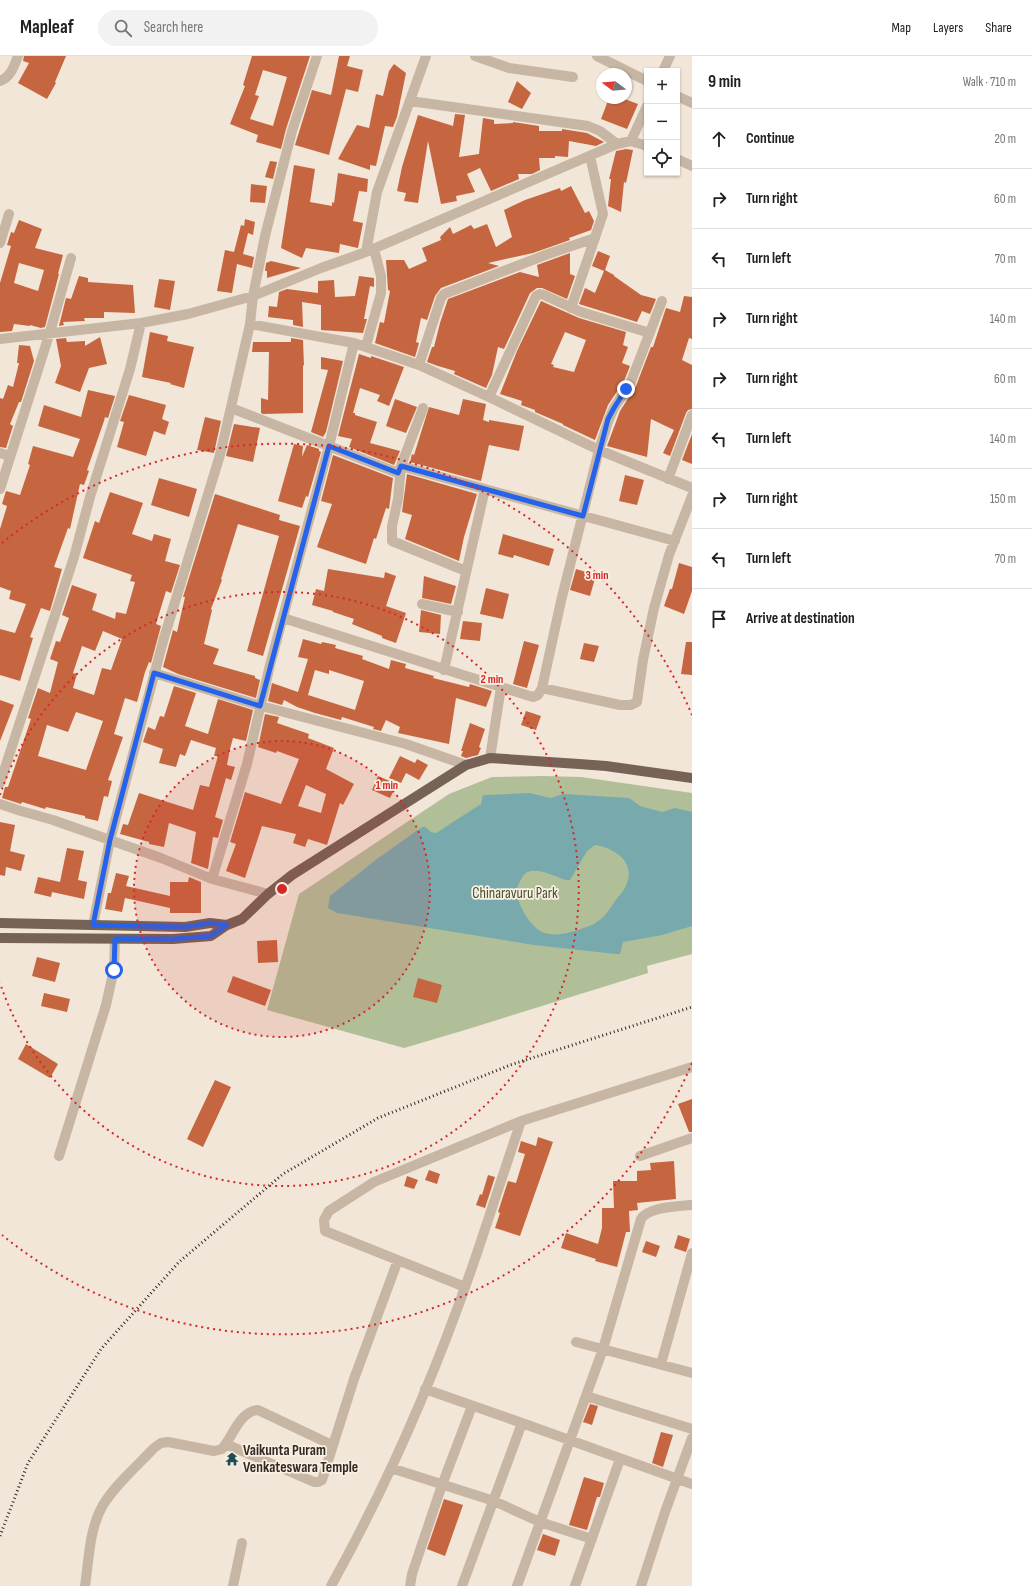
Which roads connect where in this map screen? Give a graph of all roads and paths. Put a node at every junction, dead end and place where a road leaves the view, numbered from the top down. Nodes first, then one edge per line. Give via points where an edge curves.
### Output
1 (18, 56) edge
2 (317, 56) edge
3 (426, 56) edge
4 (475, 56) edge
5 (597, 56) edge
6 (670, 56) edge
7 (664, 68) edge
8 (573, 77) dead end
9 (644, 80) edge
10 (0, 81) edge
11 (680, 97) edge
12 (410, 101) junction
13 (692, 103) edge
14 (644, 113) edge
15 (631, 141) junction
16 (617, 144) junction
17 (644, 145) edge
18 (590, 156) junction
19 (680, 160) edge
20 (692, 166) edge
21 (9, 214) dead end
22 (595, 238) junction
23 (0, 243) edge
24 (370, 250) junction
25 (72, 258) dead end
26 (253, 296) junction
27 (662, 301) dead end
28 (571, 308) junction
29 (141, 323) junction
30 (250, 324) junction
31 (50, 332) junction
32 (650, 333) junction
33 (0, 339) edge
34 (354, 342) junction
35 (366, 346) junction
36 (419, 365) junction
37 (489, 397) junction
38 (231, 408) junction
39 (423, 408) dead end
40 (692, 415) edge
41 (329, 446) junction
42 (599, 450) junction
43 (5, 455) edge
44 (400, 469) junction
45 (668, 478) junction
46 (692, 488) edge
47 (0, 489) edge
48 (485, 489) junction
49 (391, 496) dead end
50 (692, 496) edge
51 (583, 516) junction
52 (675, 541) junction
53 (466, 571) junction
54 (422, 604) dead end
55 (458, 612) junction
56 (283, 618) junction
57 (444, 670) junction
58 (154, 673) junction
59 (501, 687) junction
60 (542, 688) junction
61 (260, 706) junction
62 (490, 758) junction
63 (466, 765) junction
64 (692, 778) edge
65 (0, 783) edge
66 (0, 804) edge
67 (110, 840) junction
68 (212, 879) junction
69 (268, 894) junction
70 (0, 923) edge
71 (93, 925) junction
72 (227, 925) junction
73 (0, 938) edge
74 (115, 939) junction
75 (692, 1067) edge
76 (521, 1121) junction
77 (692, 1138) edge
78 (59, 1156) dead end
79 (640, 1156) dead end
80 (692, 1205) edge
81 (692, 1253) edge
82 (398, 1260) junction
83 (464, 1287) junction
84 (576, 1342) dead end
85 (603, 1349) junction
86 (661, 1364) junction
87 (692, 1372) edge
88 (425, 1389) junction
89 (586, 1396) junction
90 (472, 1406) junction
91 (522, 1423) junction
92 (692, 1429) edge
93 (692, 1438) edge
94 (571, 1440) junction
95 (226, 1444) junction
96 (332, 1445) junction
97 (620, 1459) junction
98 (391, 1468) junction
99 (677, 1478) junction
100 (692, 1484) edge
101 (442, 1485) junction
102 (494, 1502) junction
103 (540, 1522) junction
104 (592, 1539) junction
105 (242, 1543) dead end
106 (85, 1586) edge
107 (233, 1586) edge
108 (331, 1586) edge
109 (410, 1586) edge
110 (462, 1586) edge
111 (516, 1586) edge
112 (576, 1586) edge
113 (641, 1586) edge

1 - 10 street via 12,71 6,79
2 - 26 street via 292,131 266,229
3 - 12 street
4 - 8 street via 509,68
5 - 9 street
6 - 7 street
11 - 13 street
12 - 16 street via 588,126 600,131
12 - 24 street via 377,192
14 - 15 street
15 - 16 street
15 - 17 street
16 - 18 street
18 - 22 street via 603,209 602,221
18 - 24 street
19 - 20 street
21 - 23 street
22 - 28 street
22 - 36 street via 444,294
24 - 26 street
24 - 35 street via 381,276 381,293
25 - 31 street
26 - 29 street via 188,314
26 - 30 street
27 - 32 street
28 - 32 street
28 - 37 street via 544,295 536,296
29 - 31 street
29 - 65 street via 130,369 74,557
30 - 34 street
30 - 38 street
31 - 33 street
31 - 43 street
32 - 42 street via 630,384 608,419
34 - 35 street
34 - 41 street
35 - 36 street
36 - 37 street
37 - 42 street
38 - 41 street
38 - 58 street via 220,455
39 - 44 street
40 - 45 street
41 - 44 street
41 - 56 street
42 - 45 street
42 - 51 street
43 - 47 street
44 - 48 street
44 - 49 street
44 - 53 street via 392,541
45 - 46 street
48 - 51 street
48 - 53 street
50 - 52 street
51 - 52 street
51 - 60 street
52 - 60 street via 654,608 642,660 636,702 620,706
53 - 55 street
54 - 55 street
55 - 57 street
56 - 57 street
56 - 61 street
57 - 59 street
58 - 61 street
58 - 67 street
59 - 60 street via 533,696 538,695
59 - 62 street
61 - 63 street via 406,744
61 - 68 street via 246,764
62 - 63 main road
62 - 64 main road via 606,766
63 - 69 main road via 292,875
66 - 67 street
67 - 68 street
67 - 71 street
68 - 69 street
69 - 72 main road via 242,919
70 - 71 main road
71 - 72 main road
72 - 74 main road via 211,936
73 - 74 main road
74 - 78 street via 114,970 106,1005
75 - 76 street
76 - 82 street via 374,1182 329,1211 324,1220 325,1231
76 - 83 street
77 - 79 street
80 - 85 street via 672,1206 643,1215
81 - 86 street
82 - 83 street
82 - 96 street
83 - 88 street
84 - 85 street
85 - 86 street
85 - 89 street
86 - 87 street
88 - 90 street
88 - 98 street
89 - 92 street
89 - 94 street
90 - 91 street
90 - 101 street
91 - 94 street
91 - 102 street
93 - 99 street
94 - 97 street
94 - 103 street
95 - 96 street via 244,1417 250,1411 258,1410
95 - 96 street via 314,1482 318,1482 324,1475
95 - 106 street via 222,1449 214,1451 168,1442 154,1448 113,1491 103,1506 93,1532
97 - 99 street
97 - 104 street
98 - 101 street
98 - 108 street
99 - 100 street
99 - 113 street
101 - 102 street
101 - 109 street
102 - 103 street
102 - 110 street
103 - 104 street
103 - 111 street
104 - 112 street
105 - 107 street

